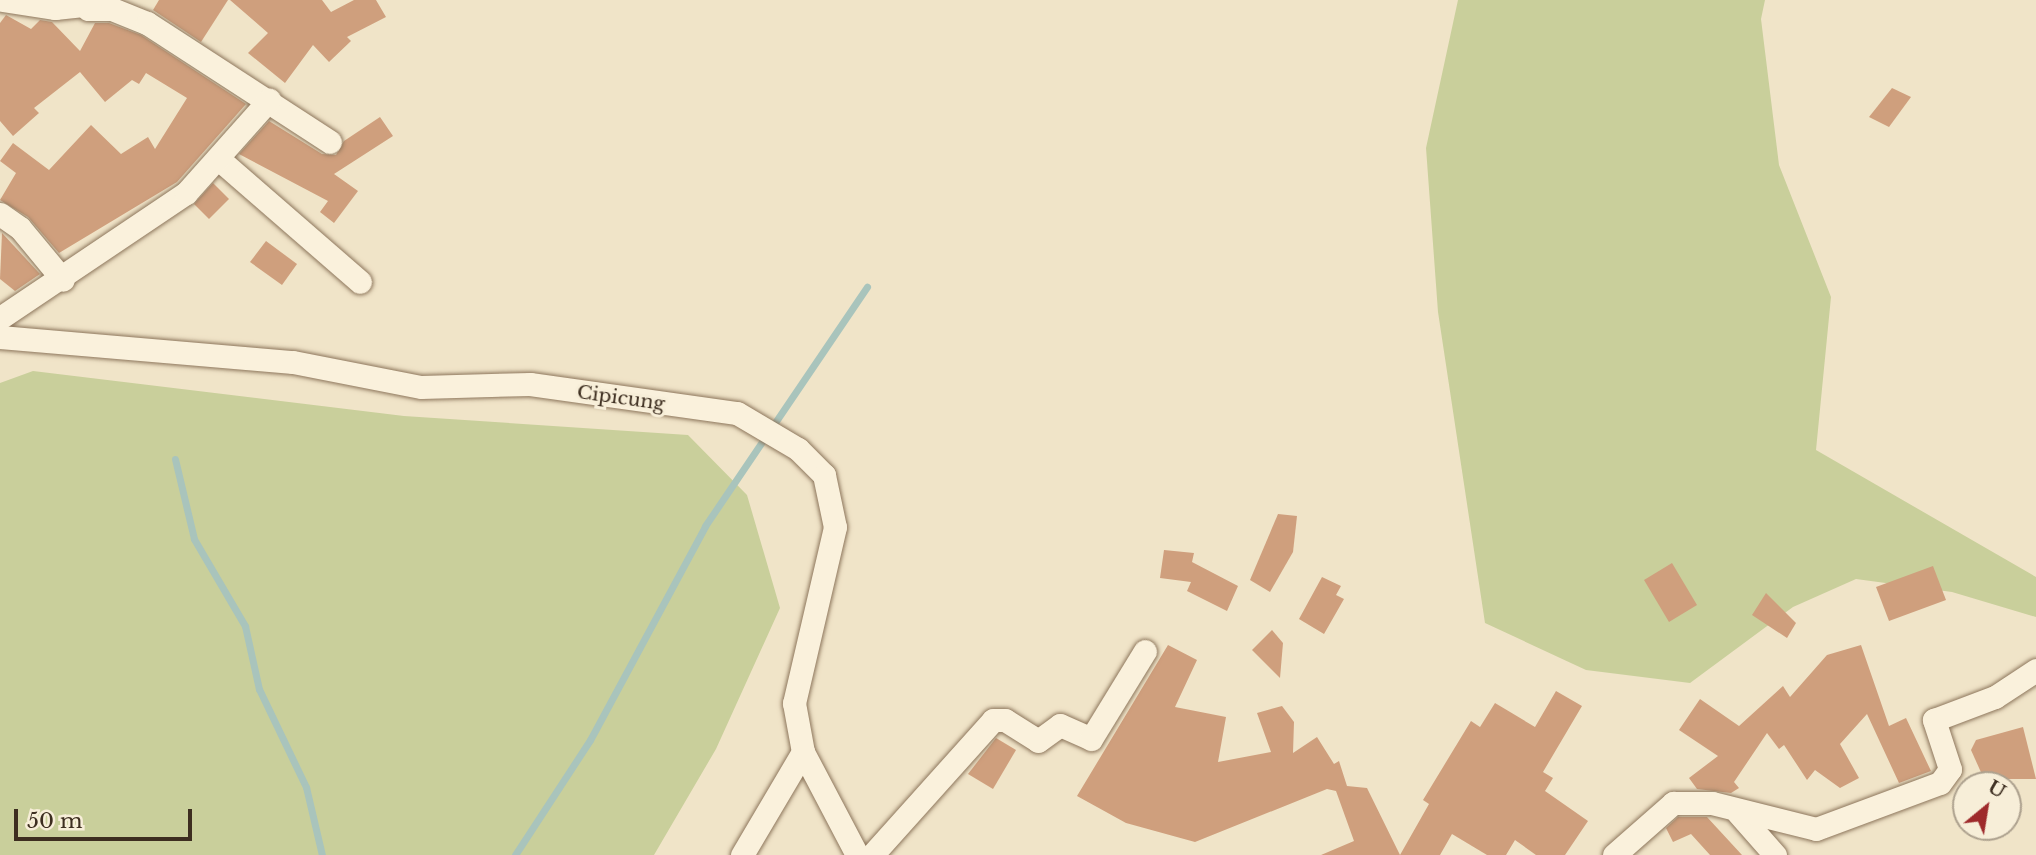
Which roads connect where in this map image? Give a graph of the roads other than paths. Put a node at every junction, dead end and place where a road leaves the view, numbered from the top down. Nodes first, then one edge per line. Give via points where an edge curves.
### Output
1 (2, 0) edge
2 (98, 4) edge
3 (269, 100) junction
4 (330, 142) dead end
5 (221, 161) junction
6 (0, 215) edge
7 (63, 281) junction
8 (360, 282) dead end
9 (0, 318) edge
10 (0, 337) edge
11 (1145, 651) dead end
12 (2036, 670) edge
13 (803, 752) junction
14 (1738, 813) junction
15 (742, 855) edge
16 (857, 855) edge
17 (872, 855) edge
18 (1614, 855) edge
19 (1775, 855) edge

1 - 2 street
2 - 3 street via 130,14
3 - 4 street
3 - 5 street
5 - 7 street
5 - 8 street
6 - 7 street via 20,228
7 - 9 street
10 - 13 street, Cipicung via 293,362 421,387 530,384 737,413 798,449 824,475 835,527 794,703
11 - 17 street via 1091,739 1060,725 1038,741 1005,720 993,720
12 - 14 street via 1995,697 1934,720 1950,769 1940,783 1816,829
13 - 15 street
13 - 16 street, Cipicung
14 - 18 street via 1712,803 1673,803
14 - 19 street

